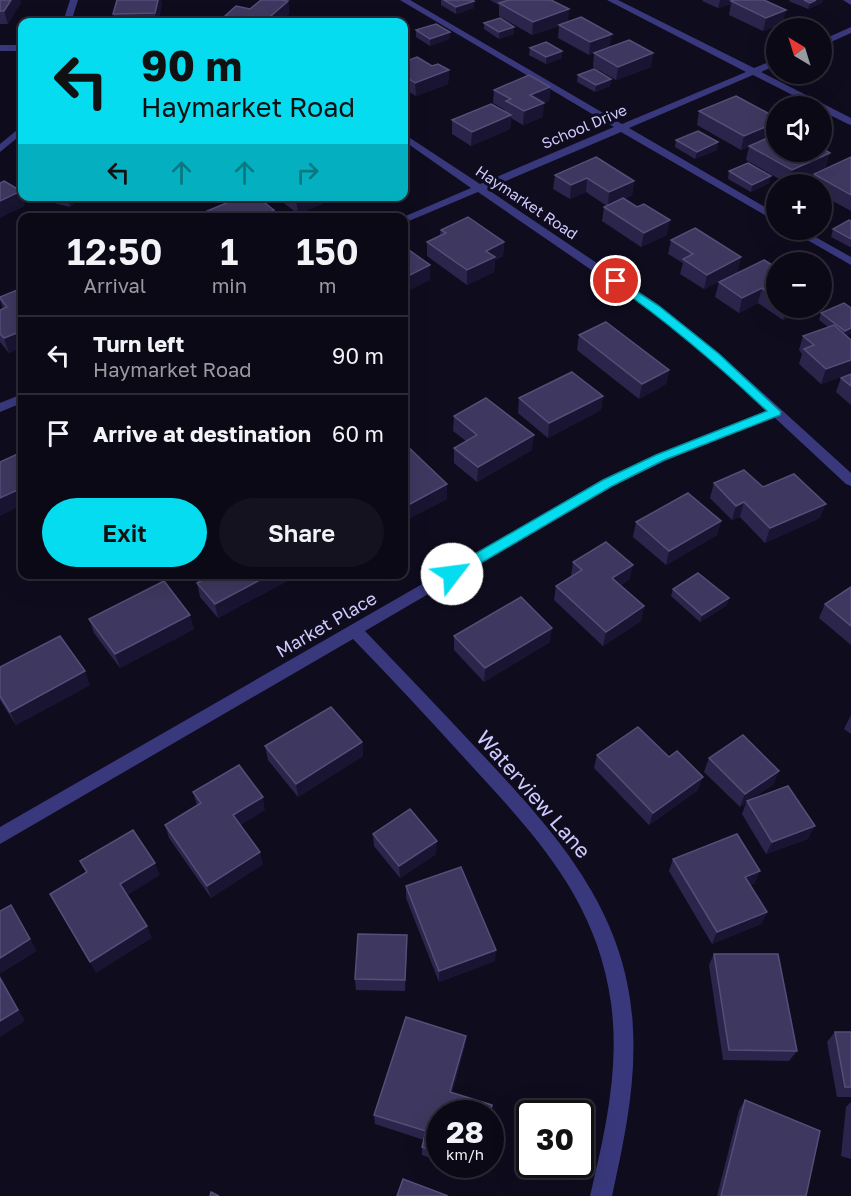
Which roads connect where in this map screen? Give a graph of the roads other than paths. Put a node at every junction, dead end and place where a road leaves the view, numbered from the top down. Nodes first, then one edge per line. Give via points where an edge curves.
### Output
1 (74, 0) edge
2 (404, 0) edge
3 (611, 0) edge
4 (68, 18) edge
5 (851, 30) edge
6 (832, 39) edge
7 (0, 48) edge
8 (18, 48) edge
9 (766, 66) edge
10 (752, 72) junction
11 (799, 96) edge
12 (832, 112) edge
13 (851, 122) edge
14 (621, 128) junction
15 (18, 133) edge
16 (408, 140) edge
17 (0, 149) edge
18 (479, 188) junction
19 (766, 213) edge
20 (408, 218) edge
21 (813, 240) edge
22 (851, 262) edge
23 (18, 400) edge
24 (0, 408) edge
25 (775, 412) junction
26 (851, 481) edge
27 (355, 631) junction
28 (0, 836) edge
29 (601, 1196) edge

1 - 4 street
2 - 14 street
3 - 10 street
5 - 6 street
7 - 8 street
9 - 10 street, School Drive
10 - 11 street
10 - 14 street, School Drive
12 - 13 street
14 - 18 street, School Drive
14 - 19 street
15 - 17 street
16 - 18 street, Haymarket Road
18 - 20 street, School Drive
18 - 25 street, Haymarket Road via 655,308 715,356
21 - 22 street
23 - 24 street
25 - 26 street, Haymarket Road
25 - 27 street, Market Place via 608,483
27 - 28 street, Market Place
27 - 29 street, Waterview Lane via 532,820 570,867 596,912 621,1004 624,1068

